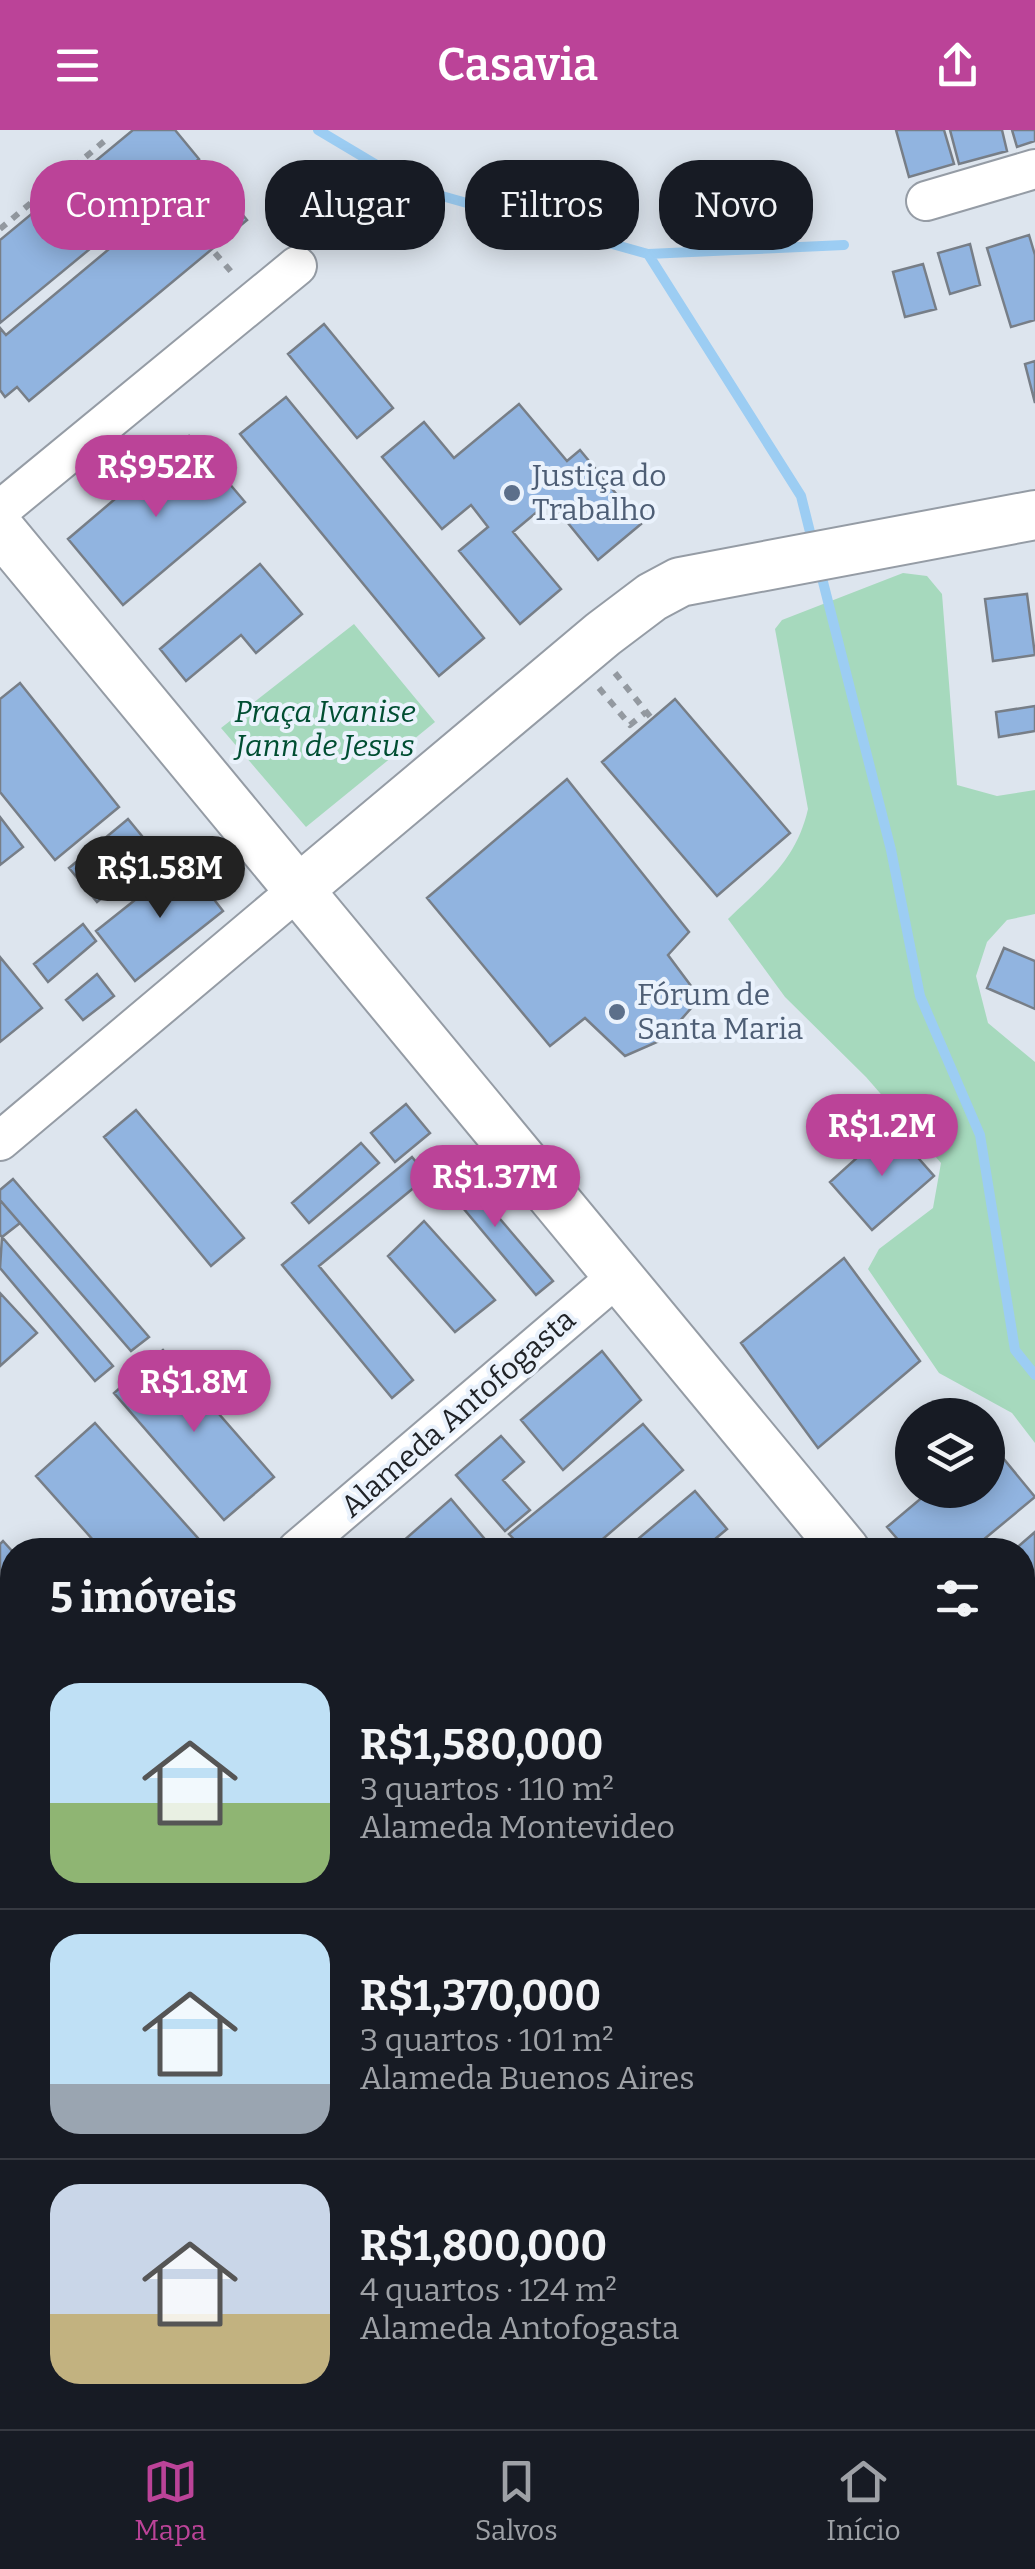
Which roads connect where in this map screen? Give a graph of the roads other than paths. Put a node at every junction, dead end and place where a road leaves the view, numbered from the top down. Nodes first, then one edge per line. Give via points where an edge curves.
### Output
1 (1035, 169) edge
2 (926, 201) dead end
3 (297, 266) dead end
4 (0, 510) edge
5 (1035, 515) edge
6 (0, 529) edge
7 (298, 890) junction
8 (0, 1141) edge
9 (618, 1276) junction
10 (312, 1538) edge
11 (835, 1538) edge

1 - 2 street
3 - 4 street
5 - 7 street via 680,582 604,634
6 - 7 street
7 - 8 street
7 - 9 street
9 - 10 street, Alameda Antofogasta
9 - 11 street

